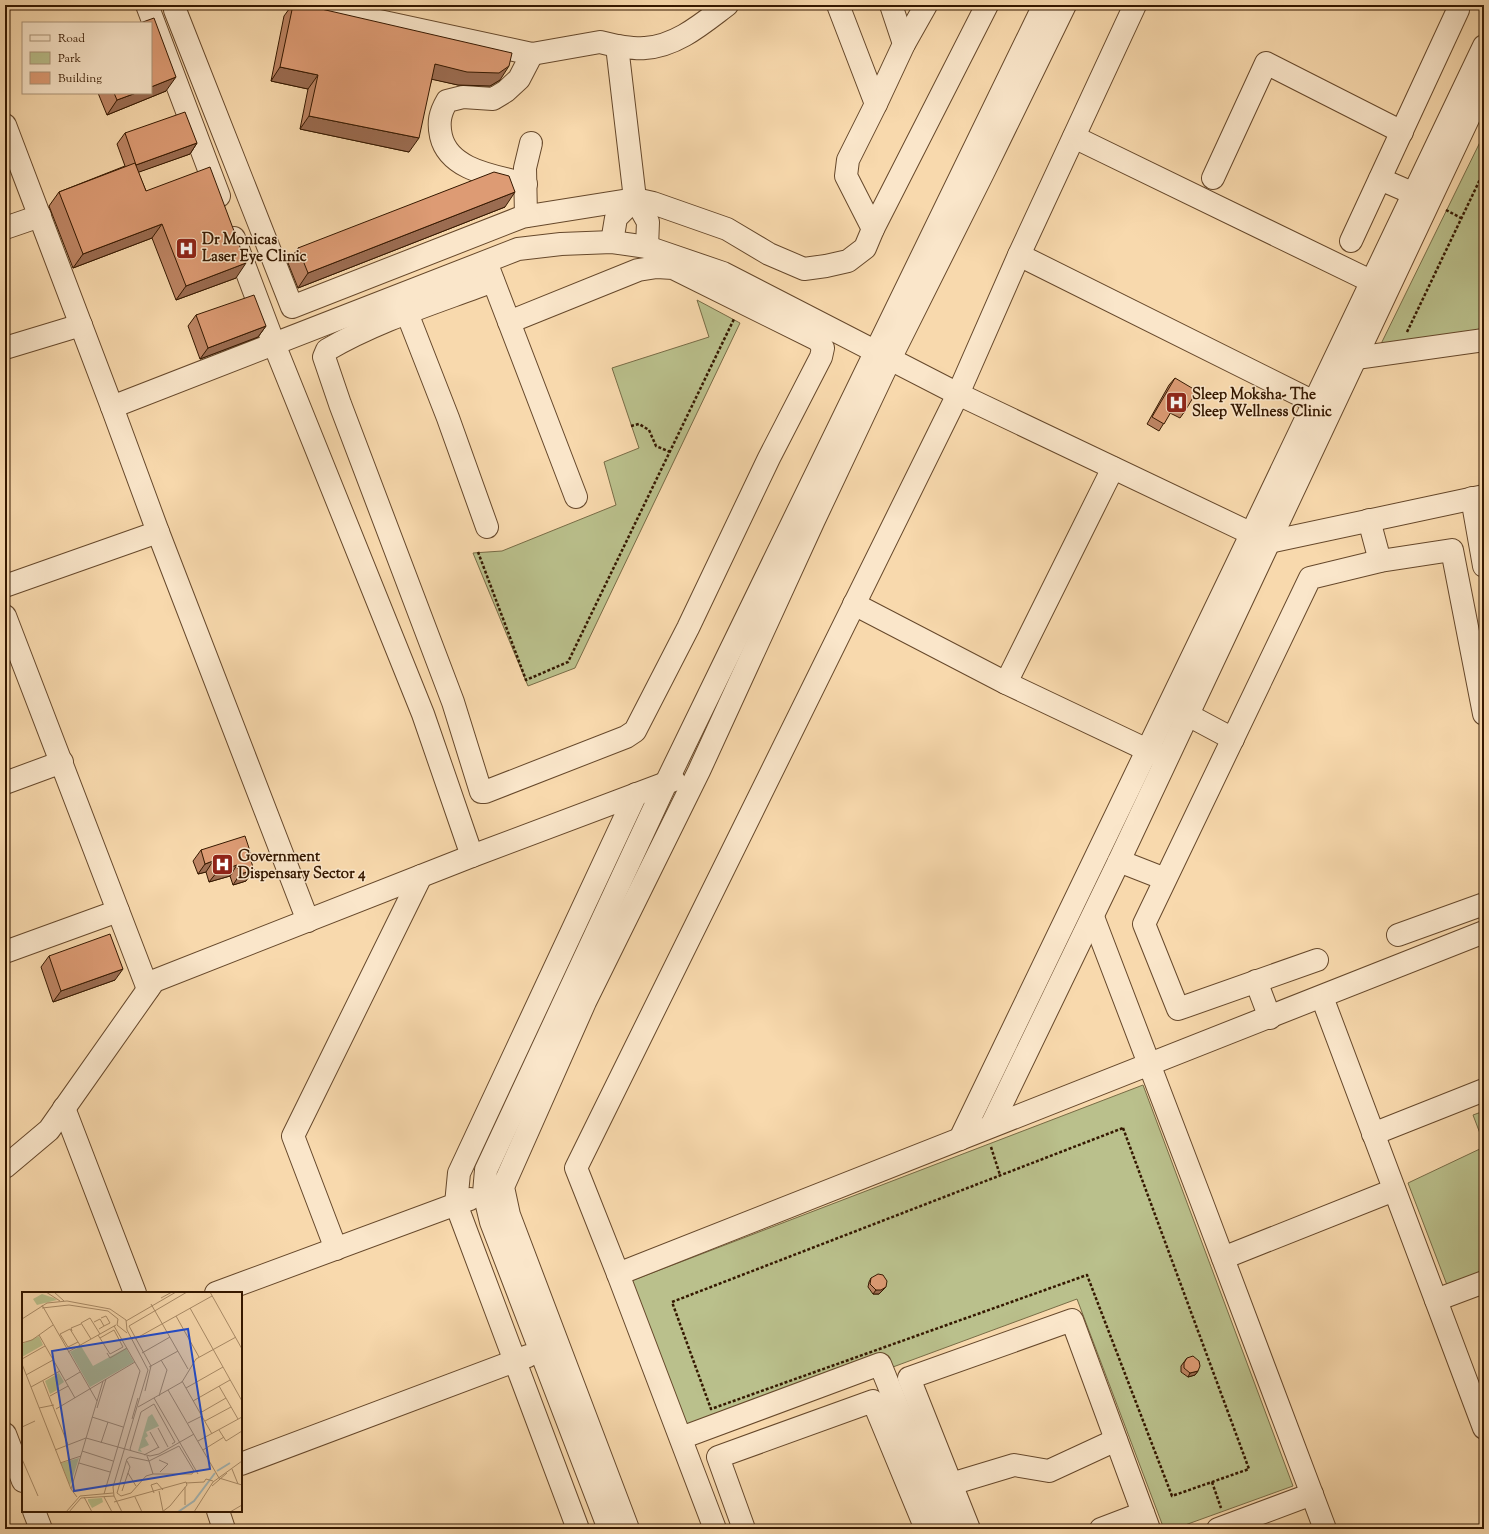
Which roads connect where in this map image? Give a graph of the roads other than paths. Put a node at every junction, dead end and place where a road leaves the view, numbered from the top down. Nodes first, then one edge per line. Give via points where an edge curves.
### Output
1 (147, 5) edge
2 (176, 5) edge
3 (305, 5) edge
4 (727, 5) edge
5 (838, 5) edge
6 (891, 5) edge
7 (926, 5) edge
8 (987, 5) edge
9 (1044, 5) edge
10 (1065, 5) edge
11 (1135, 5) edge
12 (1458, 10) dead end
13 (904, 44) junction
14 (617, 46) junction
15 (1484, 46) edge
16 (532, 54) junction
17 (1484, 84) edge
18 (876, 104) junction
19 (5, 124) edge
20 (1402, 132) junction
21 (1074, 137) junction
22 (531, 143) dead end
23 (1212, 178) dead end
24 (1380, 179) junction
25 (526, 184) junction
26 (1421, 197) junction
27 (635, 199) junction
28 (40, 216) junction
29 (526, 216) junction
30 (5, 228) edge
31 (873, 229) junction
32 (1351, 241) dead end
33 (612, 242) junction
34 (647, 247) junction
35 (1019, 254) junction
36 (490, 271) junction
37 (1380, 285) junction
38 (407, 314) junction
39 (509, 322) junction
40 (81, 325) junction
41 (1484, 340) edge
42 (274, 344) junction
43 (5, 348) edge
44 (882, 356) junction
45 (1356, 358) junction
46 (958, 394) junction
47 (1323, 406) junction
48 (112, 407) junction
49 (1113, 468) junction
50 (1478, 497) edge
51 (576, 498) dead end
52 (1369, 520) junction
53 (487, 527) dead end
54 (158, 532) junction
55 (1260, 538) junction
56 (1380, 561) junction
57 (1484, 566) edge
58 (5, 586) edge
59 (854, 604) junction
60 (6, 621) edge
61 (1006, 683) junction
62 (452, 702) junction
63 (423, 714) junction
64 (1484, 714) edge
65 (1188, 715) junction
66 (1233, 739) junction
67 (1157, 754) junction
68 (62, 762) junction
69 (699, 770) junction
70 (5, 783) edge
71 (666, 783) junction
72 (636, 794) junction
73 (472, 856) junction
74 (1119, 861) junction
75 (421, 876) junction
76 (1165, 879) junction
77 (1484, 904) edge
78 (118, 911) junction
79 (1092, 917) junction
80 (308, 921) junction
81 (1484, 932) edge
82 (1398, 935) dead end
83 (5, 952) edge
84 (1317, 960) dead end
85 (1256, 981) junction
86 (148, 989) junction
87 (1322, 997) junction
88 (1270, 1018) junction
89 (1149, 1065) junction
90 (1484, 1090) edge
91 (64, 1108) junction
92 (988, 1127) junction
93 (1373, 1134) junction
94 (960, 1139) junction
95 (5, 1167) edge
96 (494, 1190) junction
97 (1394, 1190) junction
98 (456, 1204) junction
99 (336, 1249) junction
100 (1223, 1258) junction
101 (618, 1274) junction
102 (1484, 1282) edge
103 (134, 1292) edge
104 (219, 1292) edge
105 (1436, 1300) junction
106 (541, 1352) junction
107 (515, 1361) junction
108 (860, 1371) junction
109 (874, 1401) junction
110 (1484, 1428) edge
111 (5, 1434) edge
112 (681, 1438) junction
113 (1116, 1440) junction
114 (242, 1464) edge
115 (22, 1478) edge
116 (951, 1484) junction
117 (1312, 1494) junction
118 (34, 1512) edge
119 (218, 1512) edge
120 (610, 1516) edge
121 (1146, 1521) edge
122 (571, 1527) edge
123 (1223, 1527) edge
124 (41, 1529) edge
125 (224, 1529) edge
126 (628, 1529) edge
127 (715, 1529) edge
128 (744, 1529) edge
129 (926, 1529) edge
130 (947, 1529) edge
131 (969, 1529) edge
132 (1102, 1529) edge
133 (1325, 1529) edge

1 - 42 street
2 - 29 street via 175,10 292,308
3 - 16 street
4 - 14 street via 688,33 663,44 645,48
5 - 18 street
6 - 13 street
7 - 13 street
8 - 31 street
9 - 44 street
10 - 44 street via 980,180
11 - 21 street
12 - 20 street
13 - 18 street
14 - 16 street via 600,42
14 - 27 street
15 - 26 street
16 - 25 street via 519,79 493,99 463,97 447,101 440,112 439,130 443,146 456,160 476,170
17 - 26 street
18 - 31 street via 848,160 846,176
19 - 28 street
20 - 23 street via 1266,63
20 - 24 street
21 - 35 street
21 - 37 street
22 - 25 street via 525,168
24 - 26 street
24 - 32 street
25 - 29 street
26 - 37 street
27 - 29 street
27 - 31 street via 727,229 769,254 804,268 848,261 865,248
27 - 33 street via 616,218
27 - 34 street via 648,222
28 - 30 street
28 - 40 street
33 - 34 street
33 - 36 street via 518,249
34 - 44 street via 723,273
35 - 46 street
35 - 47 street
36 - 38 street
36 - 39 street
36 - 42 street
37 - 45 street
37 - 47 street
38 - 53 street
38 - 62 street via 344,340 327,350 324,357
39 - 51 street
39 - 62 street via 638,270 673,268 818,340 823,348 821,357 769,458 688,628 635,731 626,737 481,792
40 - 43 street
40 - 48 street
41 - 45 street
42 - 48 street
42 - 63 street
44 - 46 street
44 - 69 street via 814,520
44 - 71 street
45 - 47 street
46 - 49 street
46 - 59 street
47 - 55 street
48 - 54 street
49 - 55 street
49 - 61 street
50 - 52 street
50 - 57 street
52 - 55 street
52 - 56 street
54 - 58 street
54 - 80 street
55 - 65 street
55 - 67 street
56 - 64 street via 1452,550
56 - 66 street via 1310,578
59 - 61 street
59 - 101 street via 576,1168
60 - 68 street
61 - 67 street
62 - 63 street
63 - 73 street
65 - 66 street
65 - 67 street
66 - 76 street
67 - 74 street
67 - 94 street
68 - 70 street
68 - 78 street
69 - 71 street
69 - 96 street
71 - 72 street
71 - 96 street via 486,1170
72 - 73 street
72 - 98 street via 459,1173
73 - 75 street
74 - 76 street
74 - 79 street
75 - 80 street
75 - 99 street via 293,1136
76 - 85 street via 1144,924 1178,1009
77 - 82 street
78 - 83 street
78 - 86 street
79 - 89 street
79 - 92 street
80 - 86 street via 154,981
81 - 87 street
84 - 85 street
85 - 88 street
86 - 91 street
87 - 88 street
87 - 93 street
88 - 89 street
89 - 92 street
89 - 100 street
90 - 93 street
91 - 95 street via 49,1130
91 - 103 street
92 - 94 street
93 - 97 street
94 - 101 street
96 - 98 street
96 - 106 street via 491,1222
96 - 120 street via 509,1215
97 - 100 street
97 - 105 street
98 - 99 street
98 - 107 street
99 - 104 street
100 - 117 street
101 - 112 street
102 - 105 street
105 - 110 street
106 - 107 street
106 - 120 street
107 - 114 street
107 - 122 street
108 - 109 street
108 - 112 street
108 - 130 street via 880,1364
109 - 128 street via 718,1457
109 - 129 street
111 - 115 street
112 - 127 street
113 - 116 street via 1049,1472 1014,1465
113 - 116 street via 1072,1320 909,1378
113 - 121 street
116 - 131 street
117 - 123 street
117 - 133 street
118 - 124 street
119 - 125 street
120 - 122 street
120 - 126 street
121 - 132 street

